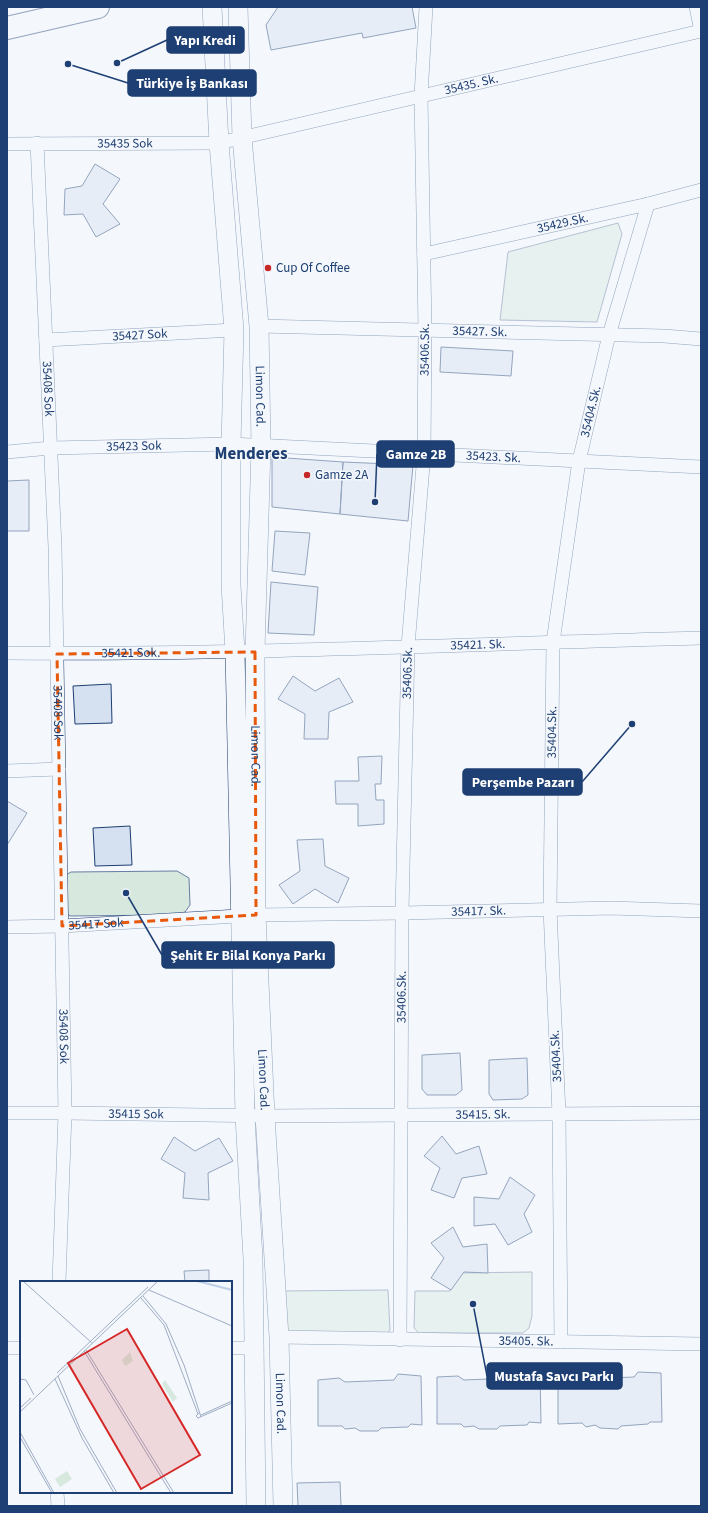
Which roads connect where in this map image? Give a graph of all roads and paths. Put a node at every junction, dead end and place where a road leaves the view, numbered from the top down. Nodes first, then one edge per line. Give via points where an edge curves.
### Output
1 (98, 7) edge
2 (212, 7) edge
3 (238, 7) edge
4 (426, 7) edge
5 (696, 7) edge
6 (7, 28) edge
7 (701, 31) edge
8 (421, 96) junction
9 (242, 138) junction
10 (37, 143) junction
11 (219, 143) junction
12 (7, 144) edge
13 (701, 190) edge
14 (648, 204) junction
15 (424, 254) junction
16 (259, 326) junction
17 (234, 330) junction
18 (425, 330) junction
19 (609, 335) junction
20 (701, 339) edge
21 (46, 340) junction
22 (231, 444) junction
23 (261, 447) junction
24 (51, 448) junction
25 (7, 452) edge
26 (424, 454) junction
27 (579, 461) junction
28 (701, 467) edge
29 (701, 638) edge
30 (553, 642) junction
31 (408, 646) junction
32 (235, 652) junction
33 (255, 652) junction
34 (7, 653) edge
35 (57, 654) junction
36 (59, 770) junction
37 (7, 771) edge
38 (550, 909) junction
39 (701, 911) edge
40 (402, 914) junction
41 (248, 916) junction
42 (62, 926) junction
43 (7, 927) edge
44 (65, 1113) junction
45 (701, 1113) edge
46 (7, 1114) edge
47 (402, 1114) junction
48 (559, 1114) junction
49 (245, 1116) junction
50 (265, 1116) junction
51 (59, 1281) edge
52 (279, 1337) junction
53 (400, 1340) junction
54 (561, 1342) junction
55 (701, 1344) edge
56 (7, 1348) edge
57 (20, 1348) edge
58 (232, 1348) edge
59 (253, 1348) junction
60 (57, 1493) edge
61 (58, 1506) edge
62 (256, 1506) edge
63 (283, 1506) edge

1 - 6 highway
2 - 11 street, Limon Cad.
3 - 9 street, Limon Cad.
4 - 8 street, 35406.Sk.
5 - 7 street
7 - 8 street, 35435. Sk.
8 - 9 street, 35435. Sk.
8 - 15 street, 35406.Sk.
9 - 11 street, 35435 Sok
9 - 16 street, Limon Cad.
10 - 11 street, 35435 Sok
10 - 12 street, 35435 Sok
10 - 21 street, 35408 Sok
11 - 17 street, Limon Cad.
13 - 14 street, 35429.Sk.
14 - 15 street, 35429.Sk.
14 - 19 street, 35404.Sk.
15 - 18 street, 35406.Sk.
16 - 18 street, 35427. Sk.
16 - 23 street, Limon Cad.
17 - 21 street, 35427 Sok
17 - 22 street, Limon Cad.
18 - 19 street, 35427. Sk.
18 - 26 street, 35406.Sk.
19 - 20 street, 35427. Sk.
19 - 27 street, 35404.Sk.
21 - 24 street, 35408 Sok
22 - 23 street, 35423 Sok
22 - 24 street, 35423 Sok
22 - 32 street, Limon Cad. via 231,585
23 - 26 street, 35423. Sk.
23 - 33 street, Limon Cad.
24 - 25 street, 35423 Sok
24 - 35 street, 35408 Sok
26 - 27 street, 35423. Sk.
26 - 31 street, 35406.Sk.
27 - 28 street, 35423. Sk.
27 - 30 street, 35404.Sk.
29 - 30 street, 35421. Sk.
30 - 31 street, 35421. Sk.
30 - 38 street, 35404.Sk.
31 - 33 street, 35421. Sk.
31 - 40 street, 35406.Sk.
32 - 33 street, 35421 Sok.
32 - 35 street, 35421 Sok.
32 - 41 street, Limon Cad.
33 - 41 street, Limon Cad.
34 - 35 street, 35421 Sok.
35 - 36 street, 35408 Sok
36 - 37 street
36 - 42 street, 35408 Sok
38 - 39 street, 35417. Sk.
38 - 40 street, 35417. Sk.
38 - 48 street, 35404.Sk.
40 - 41 street, 35417. Sk.
40 - 47 street, 35406.Sk.
41 - 42 street, 35417 Sok
41 - 49 street, Limon Cad.
41 - 50 street, Limon Cad.
42 - 43 street, 35417 Sok
42 - 44 street, 35408 Sok
44 - 46 street, 35415 Sok
44 - 49 street, 35415 Sok
44 - 51 street, 35408 Sok
45 - 48 street, 35415. Sk.
47 - 48 street, 35415. Sk.
47 - 50 street, 35415. Sk.
47 - 53 street, 35406.Sk.
48 - 54 street, 35404.Sk.
49 - 50 street, 35415 Sok
49 - 59 street, Limon Cad. via 253,1259
50 - 52 street, Limon Cad.
52 - 53 street, 35405. Sk.
52 - 63 street, Limon Cad.
53 - 54 street, 35405. Sk.
54 - 55 street, 35405. Sk.
56 - 57 street
58 - 59 street
59 - 62 street, Limon Cad.
60 - 61 street

